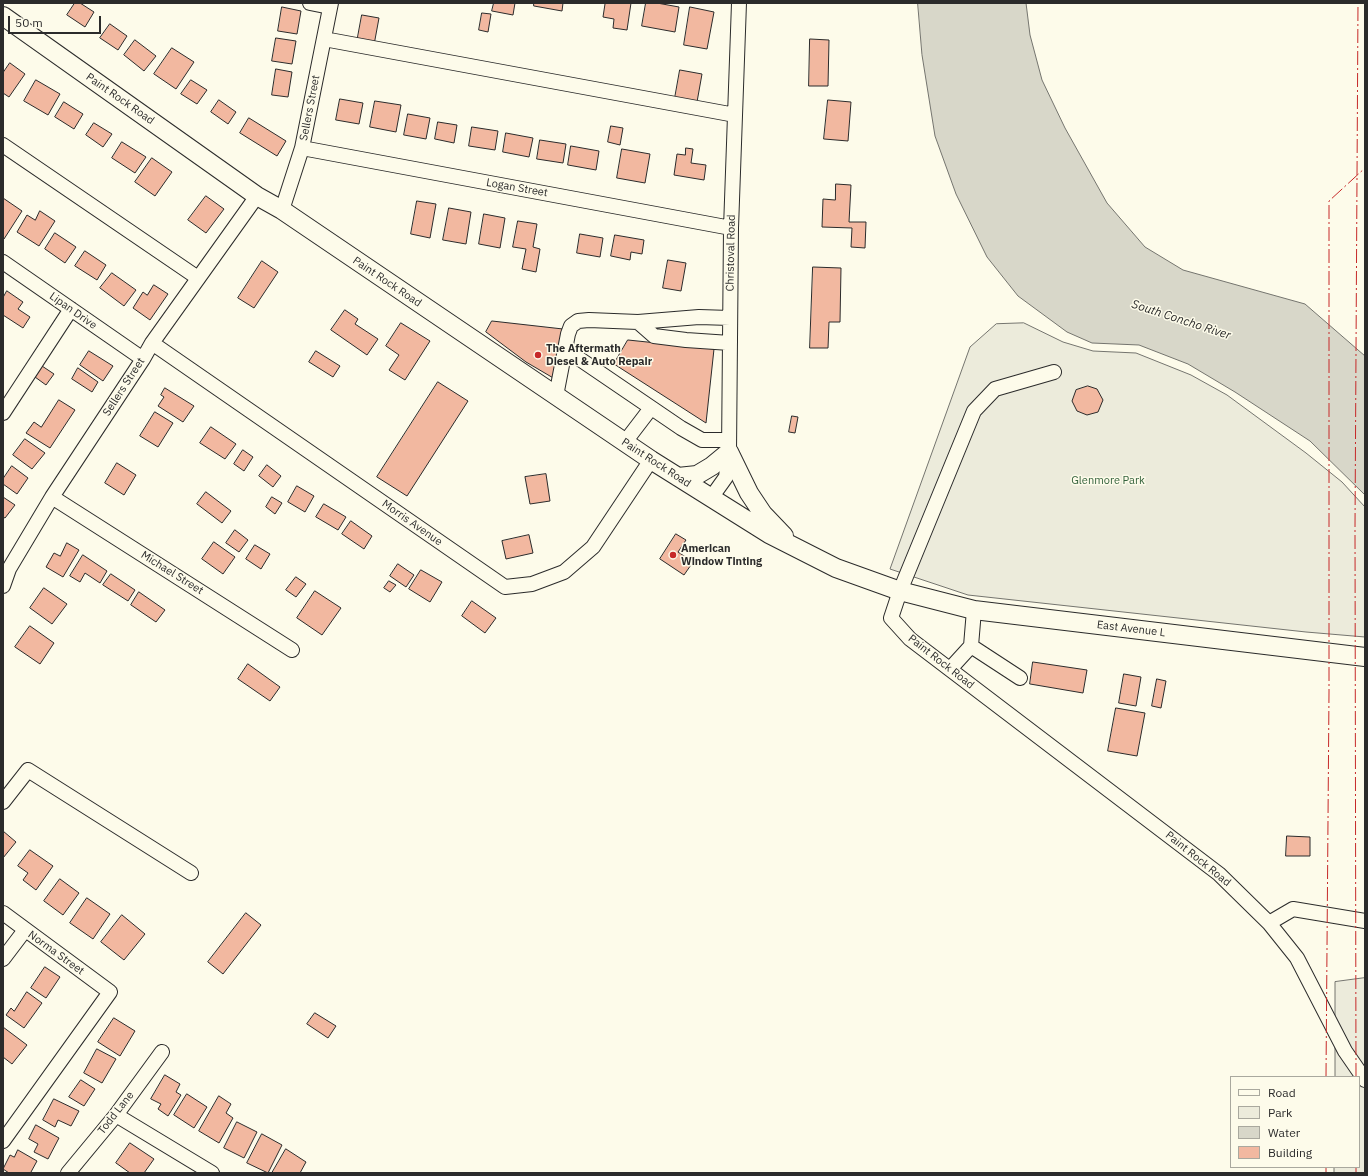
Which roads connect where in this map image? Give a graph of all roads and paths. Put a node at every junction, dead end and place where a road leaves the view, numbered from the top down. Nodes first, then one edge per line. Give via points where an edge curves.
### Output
1 (310, 3) edge
2 (739, 3) edge
3 (331, 5) edge
4 (3, 16) edge
5 (324, 39) junction
6 (735, 115) junction
7 (3, 145) edge
8 (302, 148) junction
9 (257, 196) junction
10 (282, 210) junction
11 (731, 228) junction
12 (3, 262) edge
13 (198, 278) junction
14 (71, 310) junction
15 (730, 318) junction
16 (638, 322) junction
17 (152, 343) junction
18 (730, 343) junction
19 (565, 350) junction
20 (143, 359) junction
21 (1054, 372) dead end
22 (556, 396) junction
23 (651, 408) junction
24 (3, 413) edge
25 (625, 442) junction
26 (729, 446) junction
27 (651, 460) junction
28 (678, 477) junction
29 (52, 497) junction
30 (711, 498) junction
31 (794, 546) junction
32 (6, 567) edge
33 (3, 586) edge
34 (900, 591) junction
35 (974, 610) junction
36 (971, 646) junction
37 (292, 650) dead end
38 (1365, 657) edge
39 (950, 669) junction
40 (1020, 678) dead end
41 (3, 802) edge
42 (192, 873) dead end
43 (3, 913) edge
44 (1365, 921) edge
45 (1269, 923) junction
46 (25, 930) junction
47 (3, 959) edge
48 (162, 1052) dead end
49 (1365, 1080) edge
50 (116, 1115) junction
51 (3, 1141) edge
52 (68, 1173) edge
53 (212, 1173) edge

1 - 3 street
2 - 6 street, Christoval Road
3 - 5 street, Sellers Street
4 - 9 main road, Paint Rock Road
5 - 6 street
5 - 8 street, Sellers Street
6 - 11 street, Christoval Road
7 - 13 street
8 - 10 street, Sellers Street
8 - 11 street, Logan Street
9 - 10 main road, Paint Rock Road
9 - 13 street, Sellers Street
10 - 22 main road, Paint Rock Road
11 - 15 street, Christoval Road
12 - 14 street, Lipan Drive
13 - 17 street, Sellers Street
14 - 20 street, Lipan Drive
14 - 24 street
15 - 16 street via 699,317
15 - 18 street, Christoval Road
16 - 18 street via 654,336
16 - 19 street via 578,321 571,326
17 - 20 street, Sellers Street
17 - 27 street, Morris Avenue via 505,586 532,584 564,572 593,547
18 - 26 street, Christoval Road
19 - 22 street
19 - 23 street
20 - 29 street, Sellers Street
21 - 34 street via 995,389 974,412
22 - 25 main road, Paint Rock Road
23 - 25 street
23 - 26 street via 702,440
25 - 27 main road, Paint Rock Road
26 - 28 main road via 712,466 697,475
26 - 30 street, Christoval Road via 726,477
26 - 31 main road via 746,488 763,514
27 - 28 main road, Paint Rock Road
28 - 30 main road, Paint Rock Road
29 - 32 street, Sellers Street
29 - 37 street, Michael Street
30 - 31 main road, Paint Rock Road via 769,534
31 - 34 main road, Paint Rock Road via 836,568
32 - 33 street, Sellers Street
34 - 35 main road, East Avenue L
34 - 39 street, Paint Rock Road via 891,618 910,639
35 - 36 street
35 - 38 main road, East Avenue L
36 - 39 street
36 - 40 street
39 - 45 street, Paint Rock Road via 1219,874
41 - 42 street via 28,770
43 - 46 street, Norma Street
44 - 45 street via 1293,909
45 - 49 street, Paint Rock Road via 1297,958 1345,1051
46 - 47 street
46 - 51 street, Norma Street via 110,992
48 - 50 street, Todd Lane
50 - 52 street, Todd Lane
50 - 53 street

